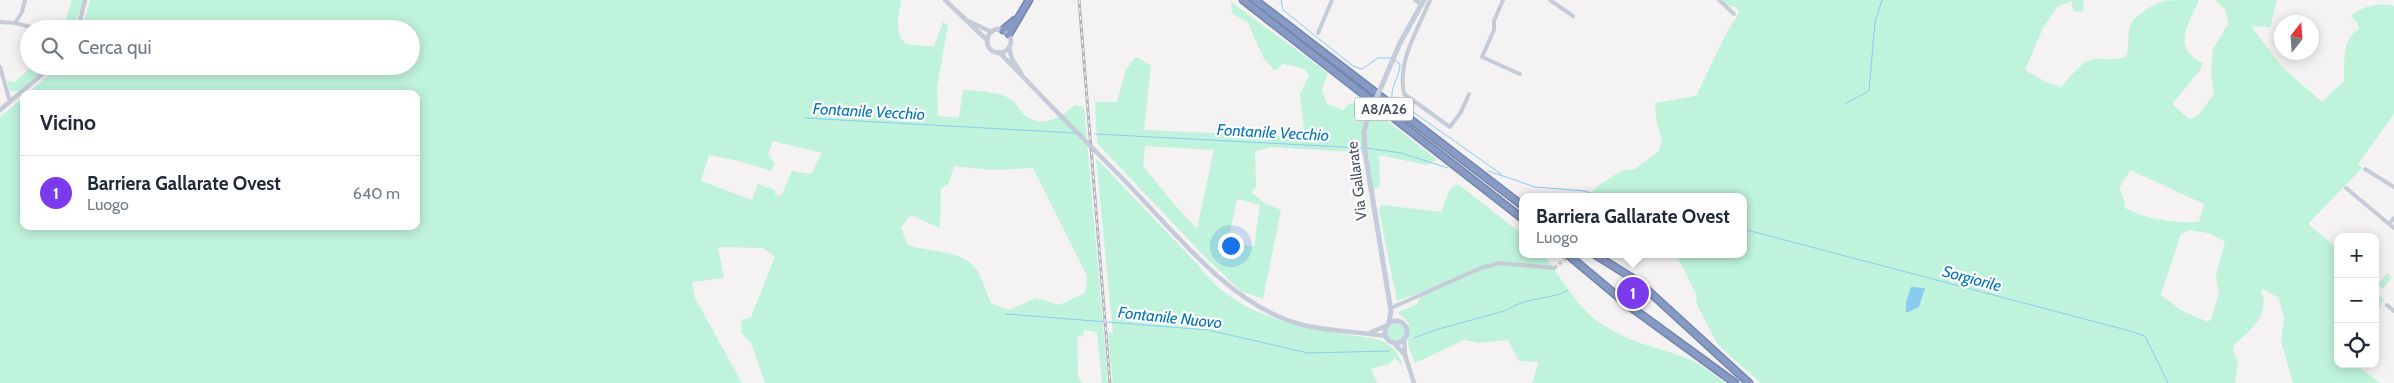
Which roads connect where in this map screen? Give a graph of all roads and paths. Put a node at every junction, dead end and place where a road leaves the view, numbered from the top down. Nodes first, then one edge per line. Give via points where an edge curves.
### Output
1 (24, 0) edge
2 (85, 0) edge
3 (945, 0) edge
4 (949, 0) edge
5 (1029, 0) edge
6 (1243, 0) edge
7 (1255, 0) edge
8 (1332, 0) edge
9 (1415, 0) edge
10 (1430, 0) edge
11 (1503, 0) edge
12 (1550, 0) edge
13 (1719, 0) edge
14 (1423, 2) edge
15 (1734, 14) dead end
16 (1020, 16) junction
17 (1573, 16) dead end
18 (80, 20) edge
19 (0, 22) edge
20 (16, 23) junction
21 (20, 24) edge
22 (1003, 30) junction
23 (992, 32) junction
24 (1318, 32) dead end
25 (1009, 34) junction
26 (988, 41) junction
27 (1010, 47) junction
28 (999, 52) junction
29 (0, 67) edge
30 (1520, 74) dead end
31 (42, 75) edge
32 (24, 90) edge
33 (20, 93) edge
34 (1469, 94) dead end
35 (1044, 98) junction
36 (10, 102) junction
37 (0, 110) edge
38 (2365, 169) dead end
39 (2394, 187) edge
40 (2346, 188) dead end
41 (1519, 203) edge
42 (1519, 216) edge
43 (2394, 218) edge
44 (2388, 224) junction
45 (2394, 228) edge
46 (1572, 258) edge
47 (1600, 258) edge
48 (1554, 268) tunnel mouth
49 (1637, 281) dead end
50 (1643, 286) dead end
51 (1622, 300) dead end
52 (1628, 305) dead end
53 (2387, 305) dead end
54 (1391, 310) junction
55 (2394, 311) edge
56 (1401, 322) junction
57 (1388, 324) junction
58 (1367, 332) junction
59 (1386, 336) junction
60 (1404, 338) junction
61 (1393, 342) junction
62 (1405, 354) junction
63 (1414, 383) edge
64 (1736, 383) edge
65 (1750, 383) edge

1 - 20 street
2 - 18 street
3 - 26 street
4 - 23 street via 971,23
5 - 16 highway
6 - 42 highway, A8/A26
7 - 41 highway, A8/A26
8 - 24 street
9 - 14 street
10 - 34 street via 1407,53 1404,94 1450,127
11 - 30 street via 1482,57
12 - 17 street
13 - 15 street
14 - 54 main road, Via Gallarate, bridge via 1400,43 1367,120 1364,143
16 - 22 highway
16 - 25 highway
19 - 20 street
20 - 21 street
22 - 23 street
22 - 25 street
23 - 26 street
25 - 27 street
26 - 28 street via 992,50
27 - 28 street
27 - 35 street via 1019,71
28 - 35 street
29 - 36 street
31 - 32 street
33 - 36 street
35 - 58 street, bridge via 1226,284 1258,306 1302,324
36 - 37 street
38 - 39 street
40 - 44 street
43 - 44 street
44 - 45 street
46 - 51 highway
47 - 49 highway
48 - 54 street via 1500,263 1481,268
50 - 65 highway
52 - 64 highway
53 - 55 street
54 - 56 main road
54 - 57 main road, Via Gallarate
56 - 57 main road
56 - 60 main road via 1406,329
57 - 58 street
57 - 59 main road
58 - 59 street
59 - 61 main road
60 - 61 main road
60 - 62 street
61 - 62 street
62 - 63 street

